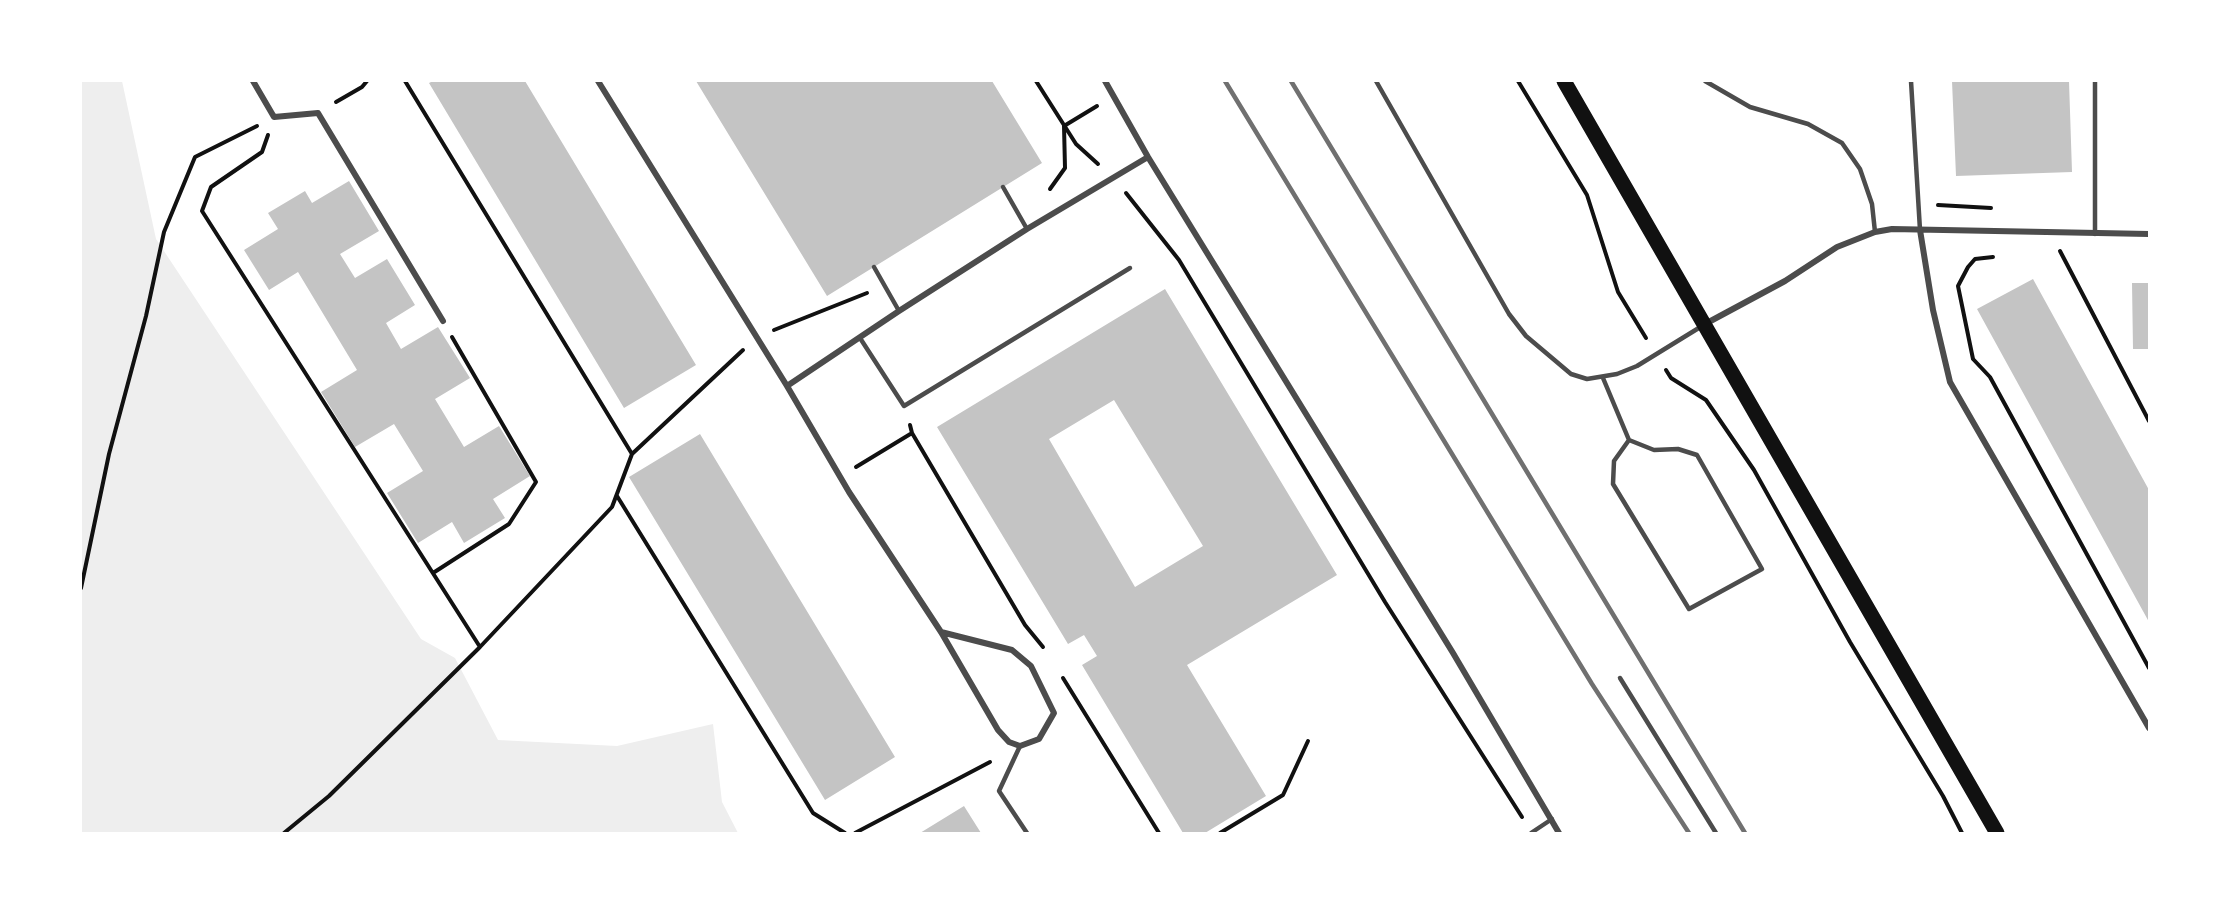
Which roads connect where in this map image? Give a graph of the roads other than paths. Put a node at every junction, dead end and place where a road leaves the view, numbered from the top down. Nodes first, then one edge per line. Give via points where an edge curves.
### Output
1 (253, 81) edge
2 (598, 81) edge
3 (1105, 81) edge
4 (1376, 81) edge
5 (1564, 81) edge
6 (1705, 81) edge
7 (1911, 81) edge
8 (2095, 81) edge
9 (1148, 157) junction
10 (1003, 187) dead end
11 (1027, 229) junction
12 (1920, 231) junction
13 (1875, 232) junction
14 (2095, 234) junction
15 (2149, 234) edge
16 (874, 267) dead end
17 (1130, 268) dead end
18 (899, 310) junction
19 (443, 321) road end
20 (1705, 325) junction
21 (860, 338) junction
22 (1603, 378) junction
23 (787, 386) junction
24 (1629, 440) junction
25 (941, 632) junction
26 (1620, 678) dead end
27 (2149, 728) edge
28 (1020, 746) junction
29 (1552, 819) junction
30 (1027, 833) edge
31 (1531, 833) edge
32 (1559, 833) edge
33 (1716, 833) edge
34 (1997, 833) edge

1 - 19 street via 274,117 318,113
2 - 23 street
3 - 9 street
4 - 22 lane via 1509,314 1526,336 1572,374 1587,379
5 - 20 main road
6 - 13 lane via 1750,107 1808,124 1842,143 1860,169 1872,204
7 - 12 lane
8 - 14 lane
9 - 11 street
9 - 29 street
10 - 11 lane
11 - 18 street
12 - 13 street
12 - 14 street
12 - 27 street via 1950,382
13 - 20 street via 1836,247 1785,281
14 - 15 street
16 - 18 lane
17 - 21 lane via 904,406
18 - 21 street
20 - 22 lane via 1637,366
20 - 34 main road
21 - 23 street
22 - 24 lane
23 - 25 street via 839,476
24 - 24 lane via 1614,461 1613,484 1689,609 1762,569 1697,455 1678,449 1654,450
25 - 28 street via 998,730 1009,742
25 - 28 street via 1012,650 1031,666 1054,713 1039,739
26 - 33 lane
28 - 30 lane via 999,791
29 - 31 lane
29 - 32 street

